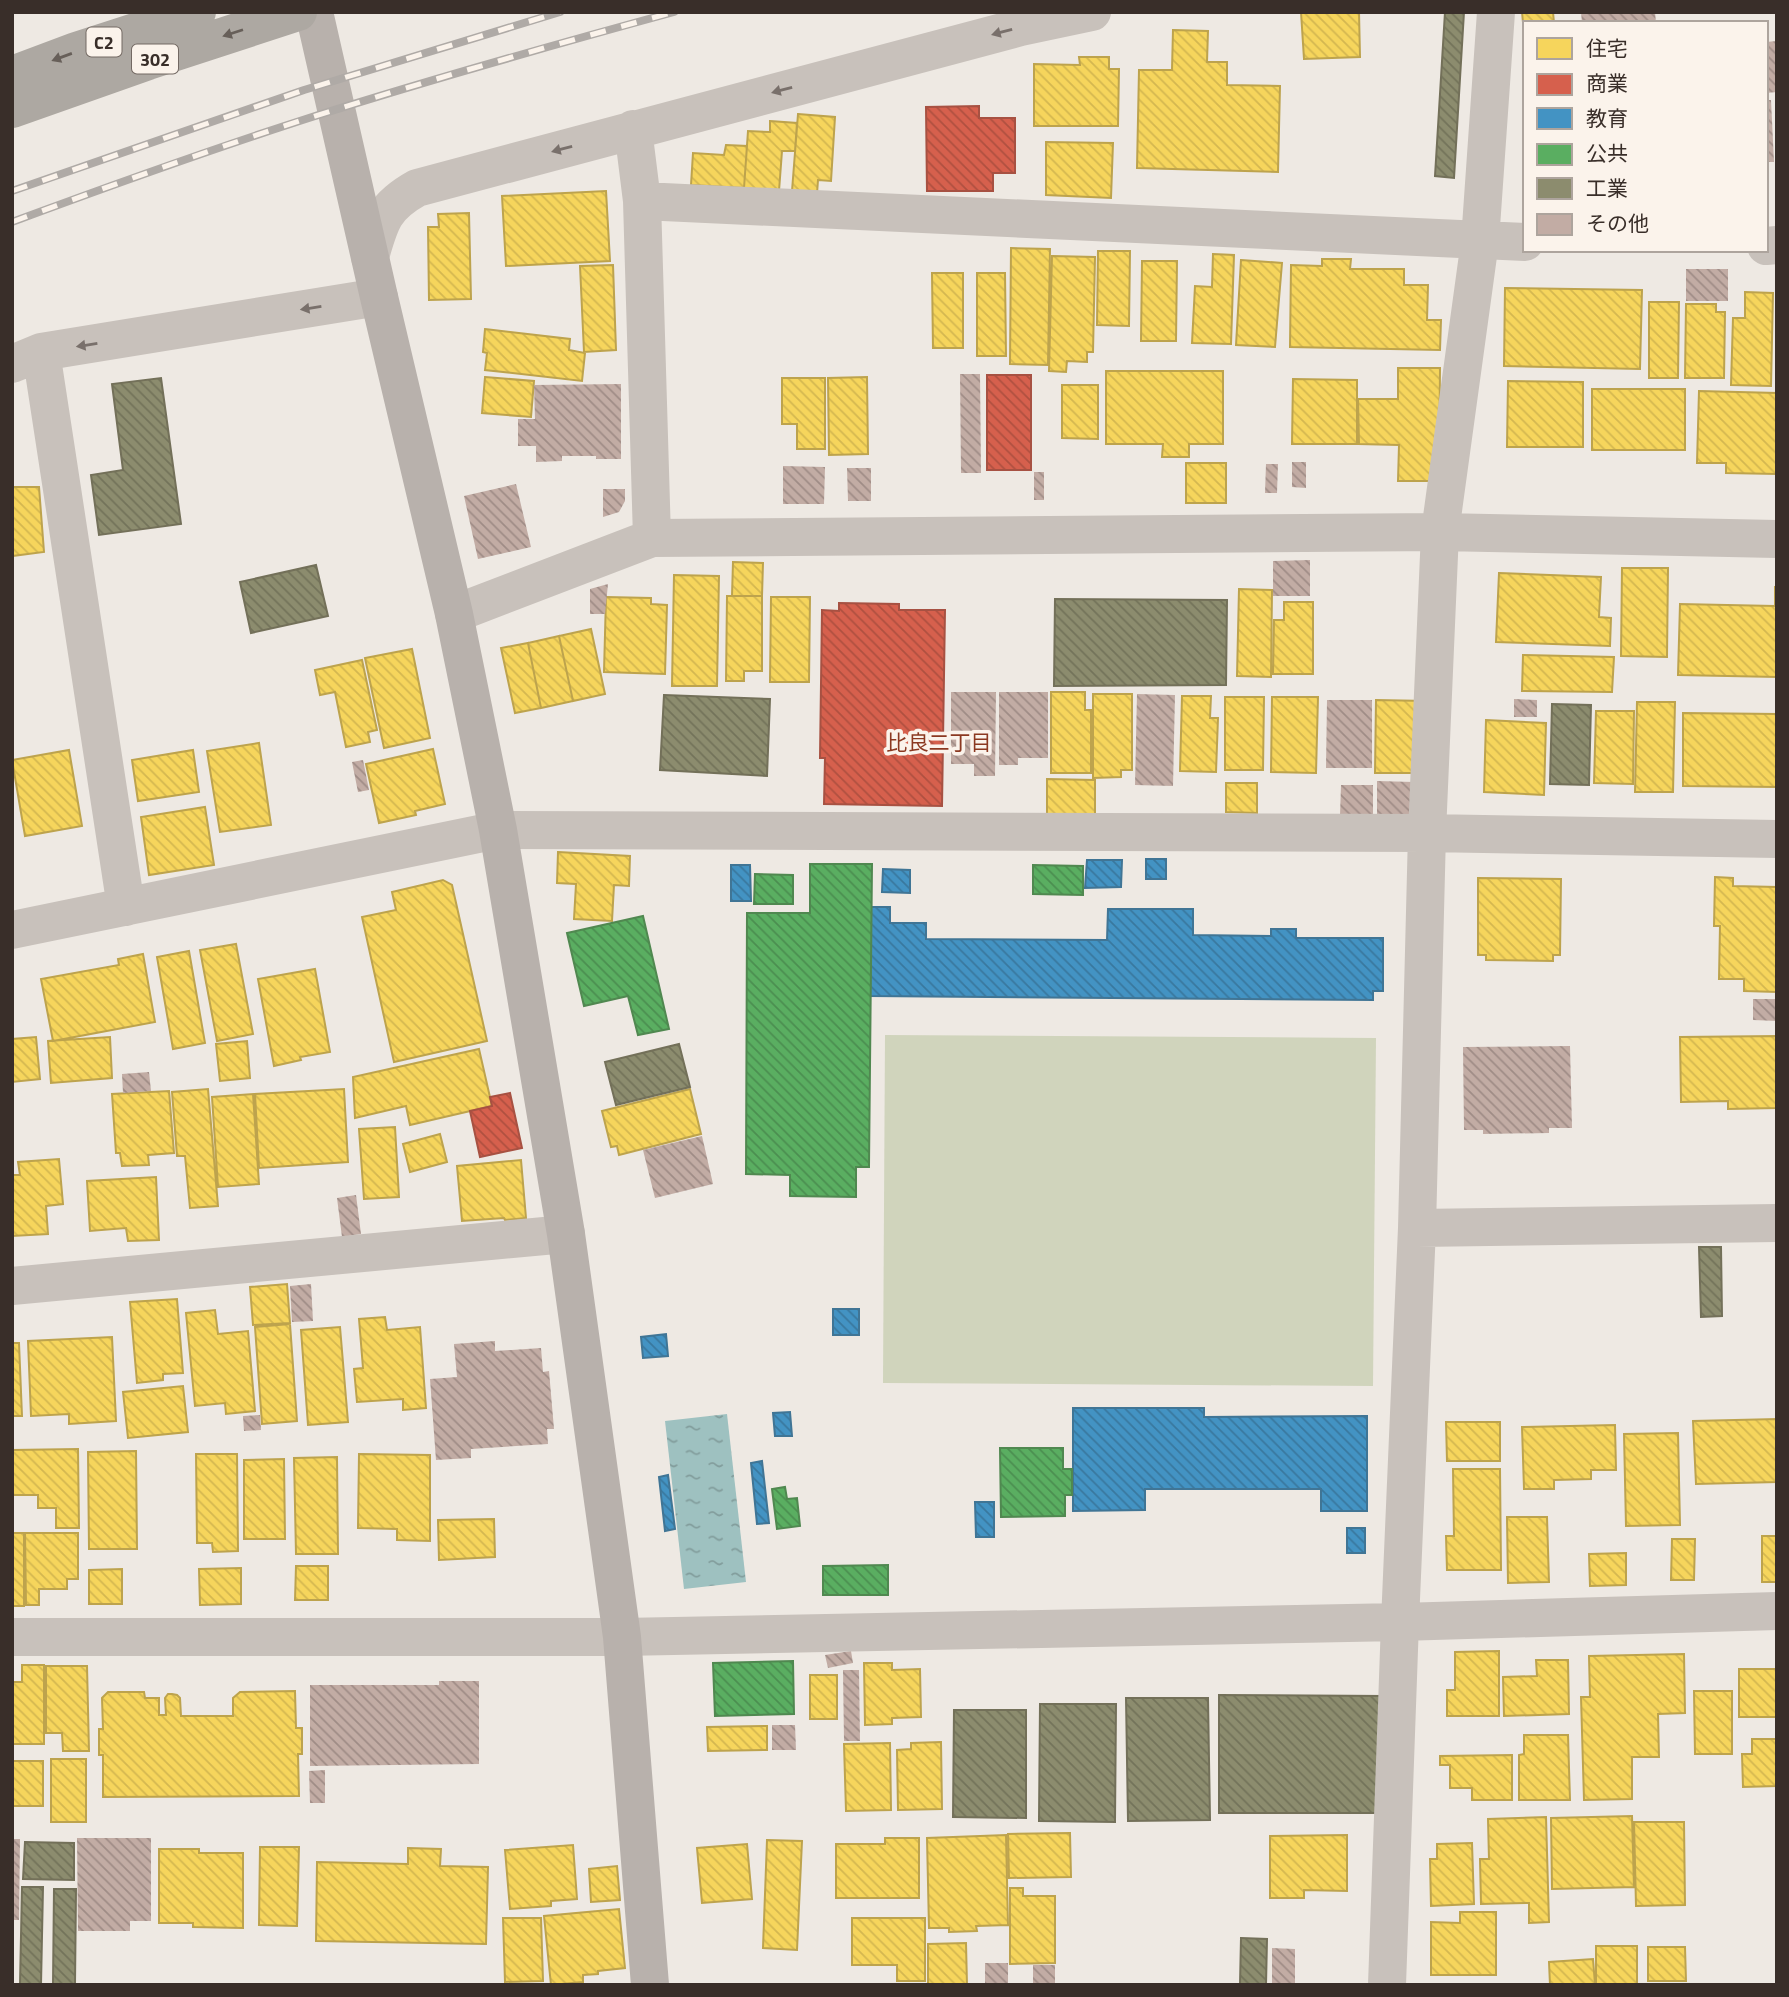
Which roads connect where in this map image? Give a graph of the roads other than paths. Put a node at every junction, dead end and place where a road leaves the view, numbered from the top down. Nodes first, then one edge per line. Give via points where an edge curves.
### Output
1 (197, 12) edge
2 (298, 12) edge
3 (314, 12) edge
4 (1092, 12) edge
5 (1496, 12) edge
6 (12, 75) edge
7 (12, 109) edge
8 (633, 130) junction
9 (642, 201) junction
10 (1480, 241) junction
11 (1523, 242) edge
12 (370, 257) junction
13 (379, 298) junction
14 (27, 358) edge
15 (1440, 532) junction
16 (652, 538) junction
17 (1777, 539) edge
18 (454, 614) junction
19 (498, 830) junction
20 (1427, 833) junction
21 (1777, 839) edge
22 (126, 907) junction
23 (12, 930) edge
24 (1777, 1223) edge
25 (1417, 1228) junction
26 (566, 1234) junction
27 (12, 1286) edge
28 (1777, 1611) edge
29 (1399, 1622) junction
30 (12, 1637) edge
31 (622, 1637) junction
32 (650, 1985) edge
33 (1387, 1985) edge

1 -> 6 highway, C2
2 -> 7 highway, 302
3 - 12 street
4 -> 8 street via 1007,30
5 - 10 street
8 - 9 street
8 -> 12 street via 417,188 402,196 380,222
9 - 10 street
9 - 16 street
10 - 11 street
10 - 15 street
12 - 13 street
13 -> 14 street
13 - 18 street
14 - 22 street
15 - 16 street
15 - 17 street
15 - 20 street
16 - 18 street
18 - 19 street
19 - 20 street
19 - 22 street
19 - 26 street
20 - 21 street
20 - 25 street
22 - 23 street
24 - 25 street
25 - 29 street
26 - 27 street
26 - 31 street
28 - 29 street
29 - 31 street
29 - 33 street
30 - 31 street
31 - 32 street

